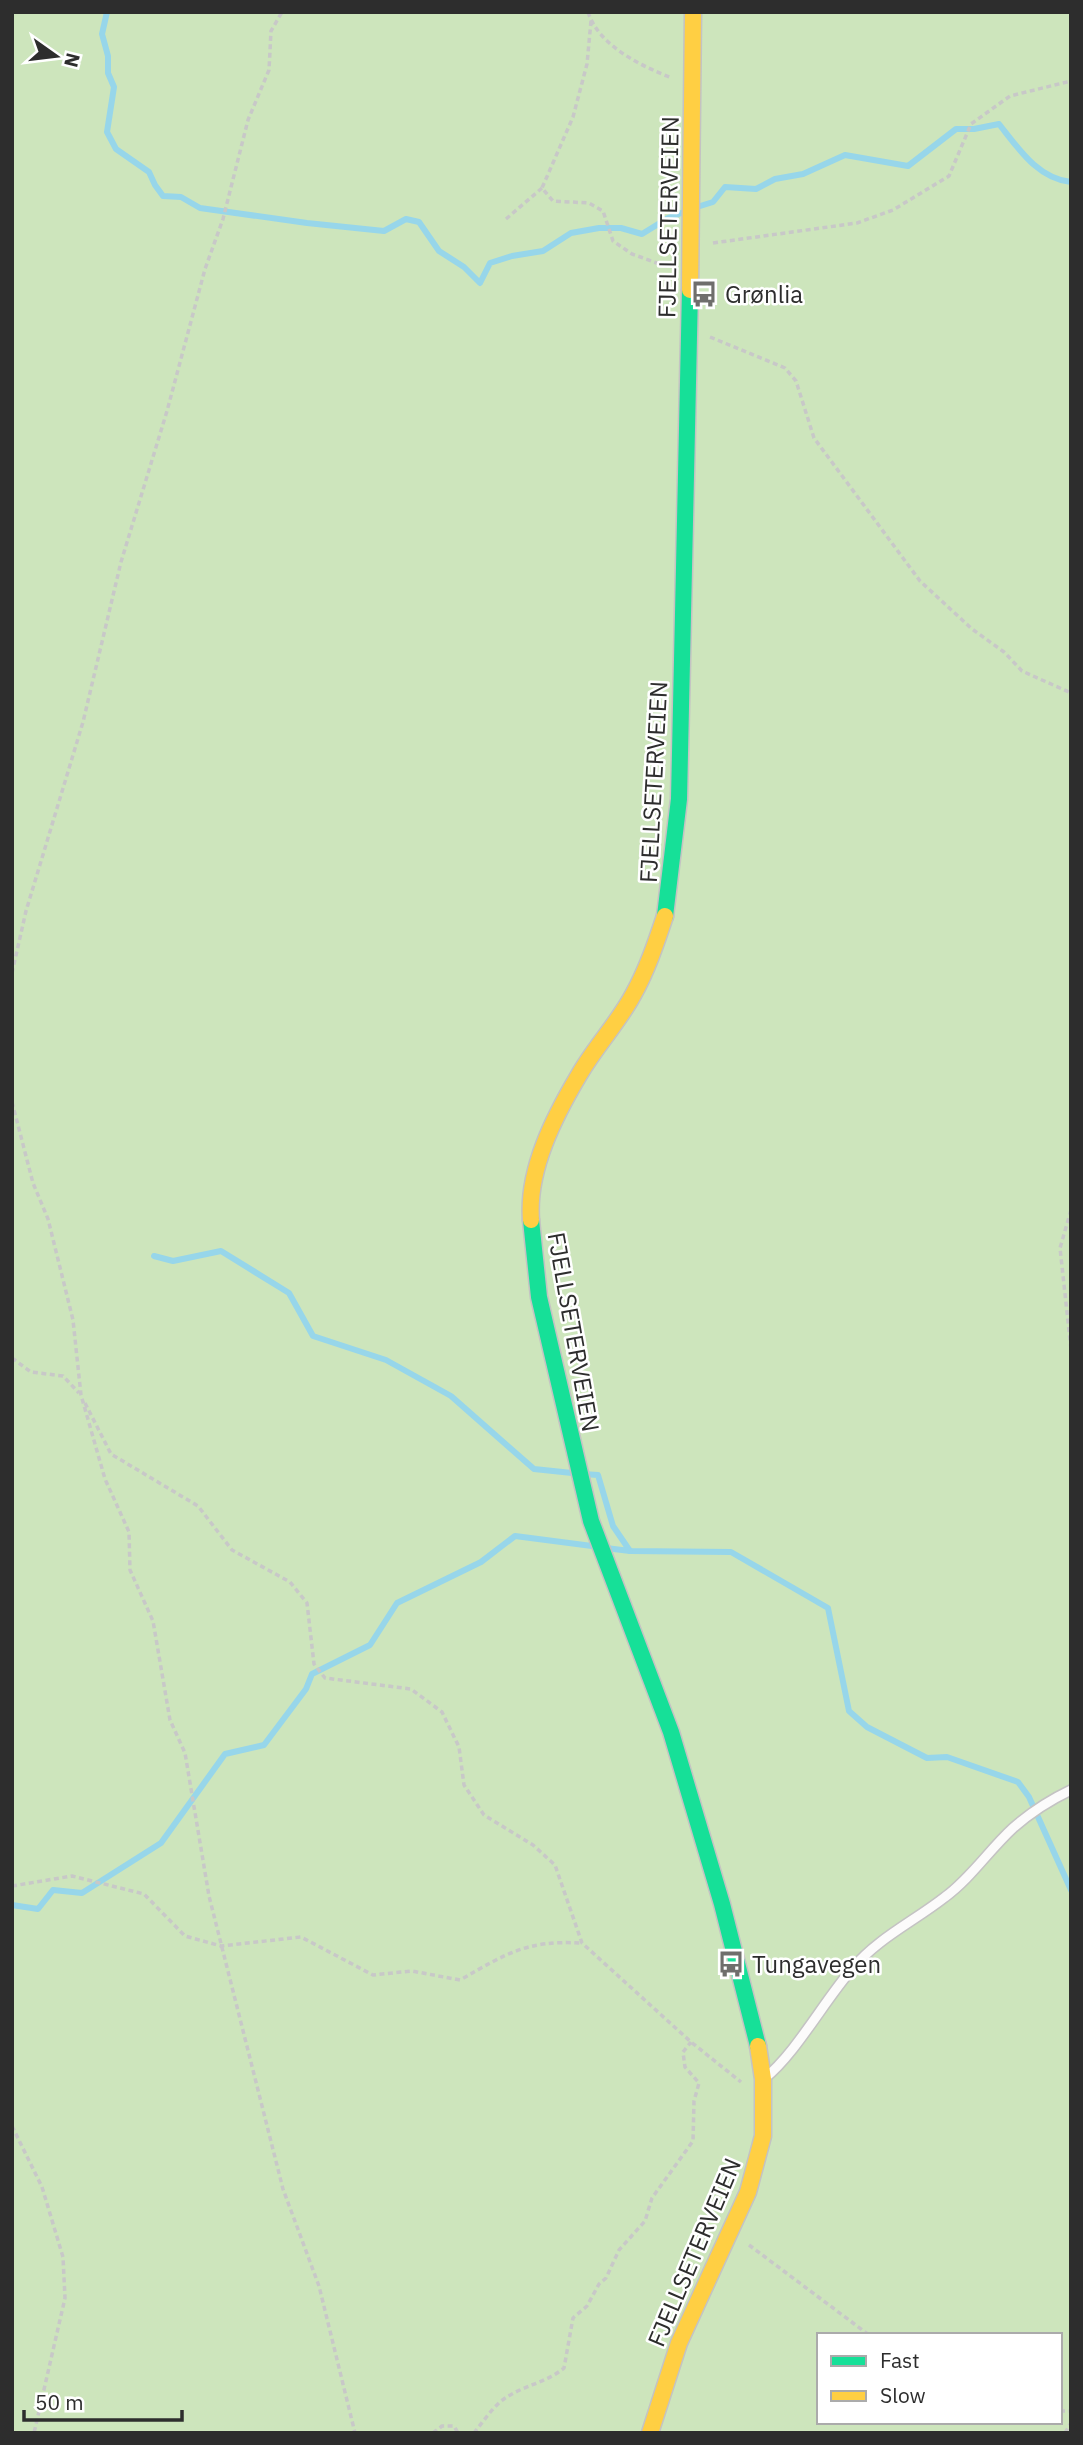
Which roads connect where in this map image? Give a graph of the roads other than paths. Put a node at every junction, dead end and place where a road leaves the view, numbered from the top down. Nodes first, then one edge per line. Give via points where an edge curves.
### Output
1 (693, 12) edge
2 (1071, 1790) edge
3 (764, 2087) junction
4 (650, 2433) edge

1 - 3 street, FJELLSETERVEIEN via 679,799 666,912 633,996 579,1076 556,1120 537,1164 530,1205 539,1297 591,1521 671,1732 722,1904 756,2036
2 - 3 lane via 1030,1814 946,1897 876,1944 828,1998
3 - 4 street, FJELLSETERVEIEN via 763,2136 748,2192 679,2343

